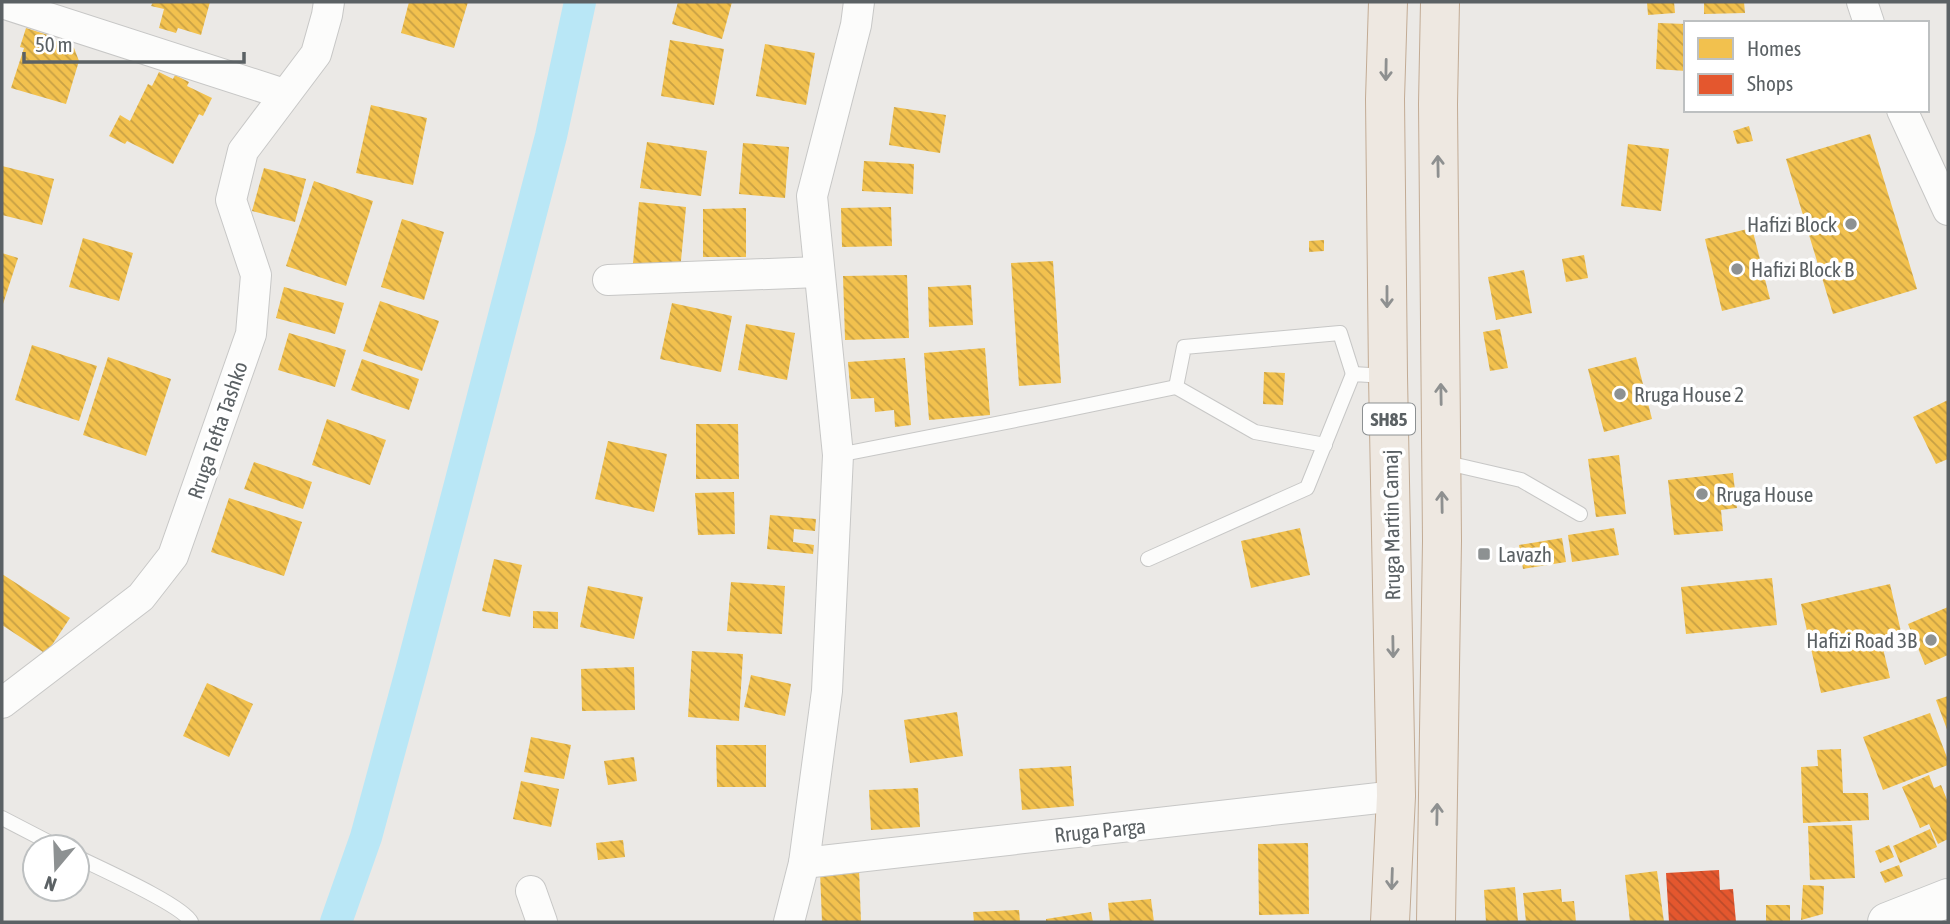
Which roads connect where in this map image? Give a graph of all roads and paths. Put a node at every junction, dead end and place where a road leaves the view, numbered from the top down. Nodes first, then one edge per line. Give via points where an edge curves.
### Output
1 (329, 2) edge
2 (859, 2) edge
3 (1388, 2) edge
4 (1440, 2) edge
5 (1862, 2) edge
6 (2, 3) edge
7 (1868, 21) edge
8 (284, 94) junction
9 (1903, 112) edge
10 (1948, 210) edge
11 (819, 272) junction
12 (608, 279) dead end
13 (1371, 375) junction
14 (1176, 387) junction
15 (1325, 445) junction
16 (838, 456) junction
17 (1441, 462) junction
18 (1580, 514) dead end
19 (1148, 559) dead end
20 (2, 703) edge
21 (1396, 796) junction
22 (2, 818) edge
23 (31, 833) edge
24 (804, 863) junction
25 (91, 864) edge
26 (531, 891) dead end
27 (1948, 898) edge
28 (1896, 920) edge
29 (191, 922) edge
30 (542, 922) edge
31 (789, 922) edge
32 (1390, 922) edge
33 (1436, 922) edge

1 - 8 street, Rruga Tefta Tashko via 316,54
2 - 11 street via 812,196
3 -> 13 highway, Rruga Martin Camaj / SH85
17 -> 4 highway, SH85
5 - 7 street
6 - 8 street
8 - 20 street, Rruga Tefta Tashko via 243,151 231,200 256,275 251,334 173,556 141,597
9 - 10 street
11 - 12 street
11 - 16 street
13 - 14 lane via 1340,333 1184,347
13 - 15 lane
13 -> 21 highway, Rruga Martin Camaj / SH85
14 - 15 lane via 1255,432
14 - 16 lane
15 - 19 lane via 1307,488
16 - 24 street via 827,691
17 - 18 lane via 1521,480
33 -> 17 highway, SH85
21 - 24 street, Rruga Parga
21 -> 32 highway, Rruga Martin Camaj / SH85
22 - 23 lane
24 - 31 street
25 - 29 lane via 171,905
26 - 30 street
27 - 28 main road

